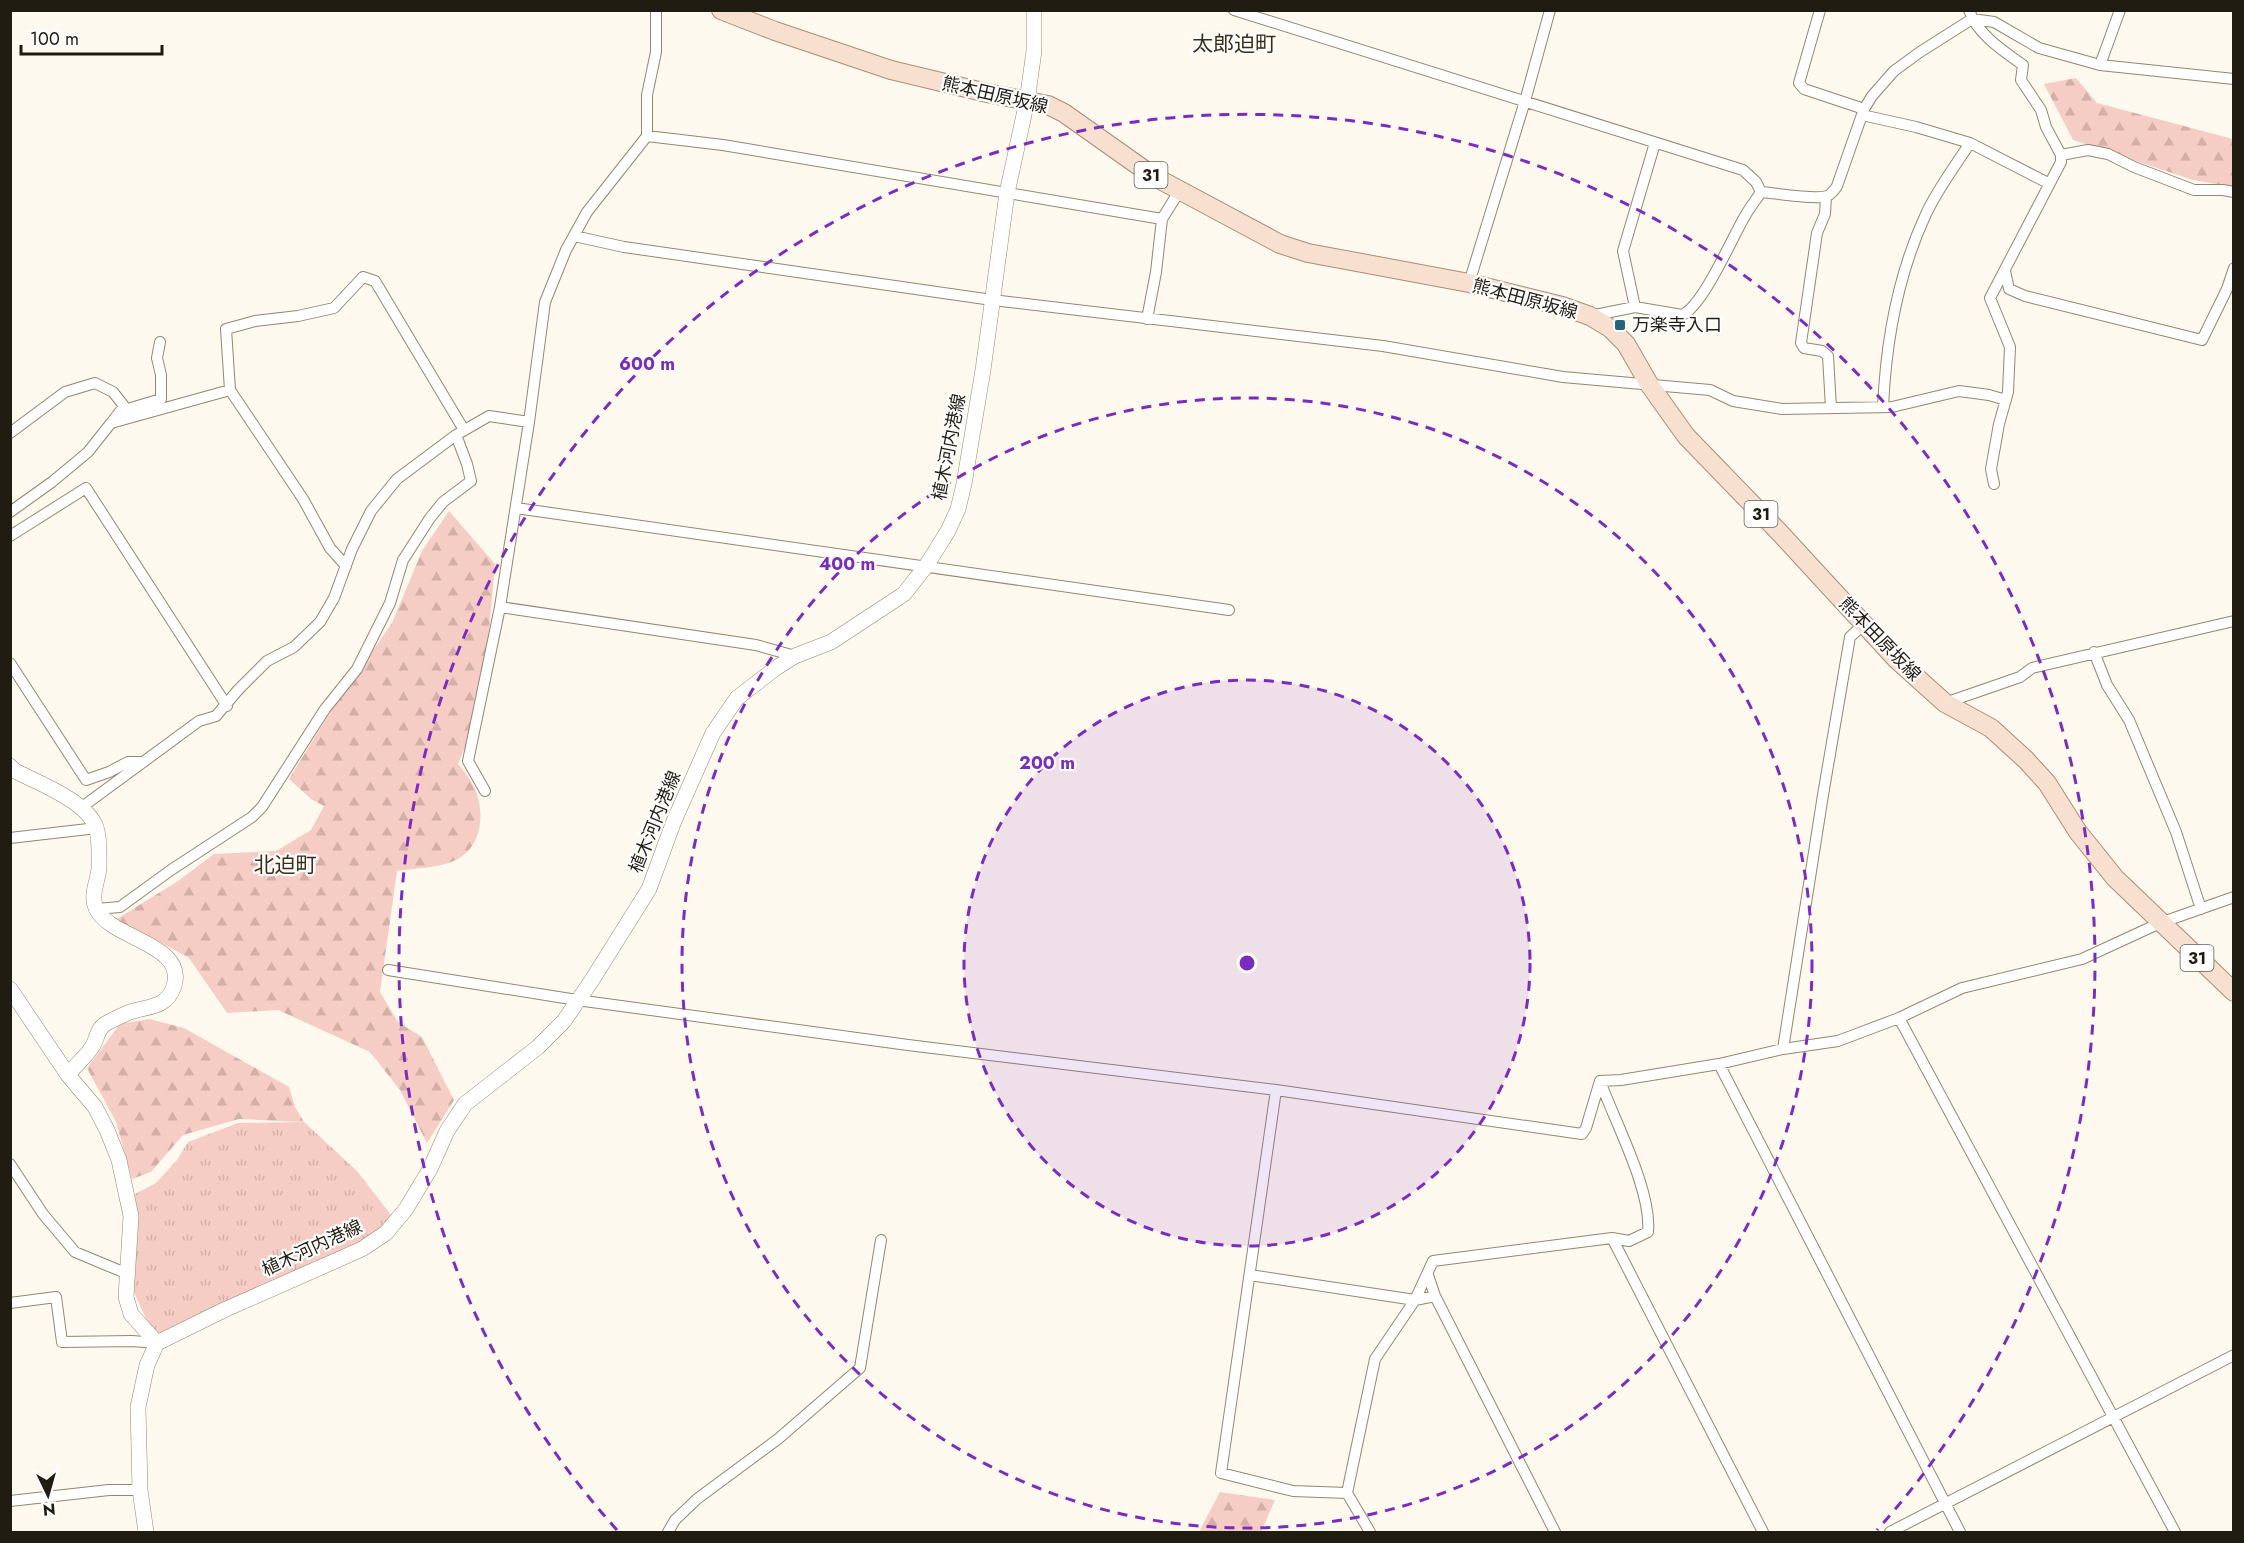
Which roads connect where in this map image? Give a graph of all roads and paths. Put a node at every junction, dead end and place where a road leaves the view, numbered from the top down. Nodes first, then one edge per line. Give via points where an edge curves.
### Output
1 (656, 10) edge
2 (721, 10) edge
3 (1035, 10) edge
4 (1234, 10) edge
5 (1550, 10) edge
6 (1820, 10) edge
7 (2120, 10) edge
8 (1970, 15) edge
9 (2100, 65) junction
10 (2234, 79) edge
11 (1028, 101) junction
12 (1525, 101) junction
13 (1863, 112) junction
14 (647, 136) junction
15 (1656, 143) junction
16 (1970, 143) junction
17 (2061, 155) junction
18 (2048, 183) junction
19 (1180, 190) junction
20 (1761, 192) junction
21 (2234, 192) edge
22 (1007, 193) junction
23 (1826, 197) junction
24 (1162, 219) junction
25 (574, 236) junction
26 (2234, 268) edge
27 (2005, 271) junction
28 (1469, 283) junction
29 (2230, 289) edge
30 (992, 300) junction
31 (1635, 307) junction
32 (1590, 316) junction
33 (1147, 319) junction
34 (160, 342) dead end
35 (1648, 384) junction
36 (230, 390) junction
37 (2006, 400) junction
38 (1883, 407) junction
39 (1831, 408) junction
40 (529, 422) junction
41 (111, 423) junction
42 (10, 433) edge
43 (460, 433) junction
44 (1995, 484) dead end
45 (516, 508) junction
46 (10, 512) edge
47 (10, 536) edge
48 (346, 566) junction
49 (926, 566) junction
50 (500, 607) junction
51 (1229, 610) dead end
52 (2234, 621) edge
53 (1864, 624) junction
54 (2094, 652) junction
55 (795, 656) junction
56 (10, 663) edge
57 (1945, 703) junction
58 (227, 706) junction
59 (143, 762) junction
60 (10, 766) edge
61 (485, 791) dead end
62 (82, 807) junction
63 (97, 828) junction
64 (10, 838) edge
65 (2234, 897) edge
66 (96, 909) junction
67 (2201, 909) junction
68 (2160, 923) junction
69 (387, 970) dead end
70 (10, 989) edge
71 (2234, 992) edge
72 (577, 1000) junction
73 (1899, 1018) junction
74 (1783, 1049) junction
75 (1719, 1064) junction
76 (68, 1075) junction
77 (1600, 1081) junction
78 (1276, 1090) junction
79 (10, 1164) edge
80 (1612, 1238) junction
81 (881, 1240) dead end
82 (128, 1274) junction
83 (1250, 1275) junction
84 (1428, 1275) junction
85 (1435, 1296) junction
86 (1415, 1300) junction
87 (10, 1303) edge
88 (157, 1343) junction
89 (2234, 1355) edge
90 (2114, 1418) junction
91 (140, 1490) junction
92 (1347, 1493) junction
93 (10, 1501) edge
94 (1946, 1504) junction
95 (146, 1533) edge
96 (668, 1533) edge
97 (1370, 1533) edge
98 (1555, 1533) edge
99 (1763, 1533) edge
100 (1890, 1533) edge
101 (1960, 1533) edge
102 (2175, 1533) edge

1 - 14 street
2 - 11 main road, 熊本田原坂線 / 31 via 891,70
3 - 11 main road, 植木河内港線
4 - 12 street
5 - 12 street
6 - 13 street via 1799,83 1804,89
7 - 9 street
8 - 9 street via 1994,22 2039,48
8 - 13 street via 1894,71
8 - 17 street via 2002,50 2023,65 2021,80 2041,110
9 - 10 street
11 - 19 main road, 熊本田原坂線 / 31 via 1064,113 1153,176
11 - 22 main road, 植木河内港線
12 - 15 street
12 - 28 street
13 - 16 street
13 - 23 street via 1837,186
14 - 22 street
14 - 25 street via 586,212
15 - 20 street via 1743,170
15 - 31 street via 1623,251
16 - 18 street
16 - 38 street via 1927,212 1916,238 1894,312
17 - 18 street
17 - 21 street via 2088,150 2108,154 2194,190
18 - 27 street
19 - 24 street
19 - 28 main road, 熊本田原坂線 / 31 via 1280,244 1308,253
20 - 23 street
20 - 31 street via 1689,312 1682,315
22 - 24 street
22 - 30 main road, 植木河内港線
23 - 39 street via 1801,344 1828,356
24 - 33 street
25 - 30 street via 624,247
25 - 40 street via 545,302
26 - 29 street
27 - 29 street via 2009,289 2025,296 2202,340
27 - 37 street via 1990,298 2010,347
28 - 32 main road, 熊本田原坂線 / 31
30 - 33 street
30 - 49 main road, 植木河内港線 via 960,501 948,531
31 - 32 street
32 - 35 main road, 熊本田原坂線 / 31 via 1626,344
33 - 35 street via 1383,346 1563,377
34 - 41 street via 157,358 161,399 131,408
35 - 39 street via 1710,390 1733,400 1782,409
35 - 53 main road, 熊本田原坂線 / 31 via 1686,436
36 - 41 street
36 - 43 street via 226,329 334,308 363,277 375,281
36 - 48 street via 303,499 330,548
37 - 38 street via 1959,391
37 - 44 street via 1991,469
38 - 39 street
40 - 43 street via 489,416
40 - 45 street
41 - 42 street via 124,406 113,392 95,383 65,392
41 - 46 street via 88,452
43 - 48 street via 397,479 371,511
43 - 66 street via 471,481 443,502 403,560 390,603 357,669 325,709 262,807 120,907
45 - 49 street
45 - 50 street
47 - 58 street via 86,488
48 - 58 street via 320,622 294,647 267,661
49 - 51 street
49 - 55 main road, 植木河内港線 via 904,594 831,642
50 - 55 street via 756,645
50 - 61 street via 468,760
52 - 54 street
53 - 57 main road, 熊本田原坂線 / 31
53 - 74 street via 1850,637
54 - 57 street via 2032,668 2020,678
54 - 67 street via 2107,685 2129,720 2176,832
55 - 72 main road, 植木河内港線 via 737,699 713,732 649,889
56 - 59 street via 86,780 128,762
57 - 68 main road, 熊本田原坂線 / 31 via 1991,729 2026,759 2115,878
58 - 59 street via 216,716 199,721
59 - 62 street
60 - 62 main road
62 - 63 main road
63 - 64 street
63 - 66 main road
65 - 67 street
66 - 76 main road via 111,924 162,952 170,960 176,977 164,1003 130,1012 103,1026 92,1049
67 - 68 street
68 - 71 main road, 熊本田原坂線 / 31
68 - 73 street via 2082,959 1962,988
69 - 72 street
70 - 76 main road
72 - 78 street
72 - 88 main road, 植木河内港線 via 564,1021 538,1047 465,1104 406,1209 386,1233 362,1249
73 - 74 street via 1838,1041
73 - 90 street
74 - 75 street
75 - 77 street
75 - 94 street
76 - 82 main road via 94,1107 119,1160 131,1216
77 - 78 street via 1582,1134
77 - 80 street via 1640,1180 1650,1216 1648,1232 1643,1236 1629,1240
78 - 83 street
79 - 82 street via 43,1214 75,1252
80 - 84 street via 1433,1261
80 - 99 street
81 - 96 street via 860,1368 778,1439 697,1499 675,1520
82 - 88 main road via 126,1297 131,1314
83 - 86 street
83 - 92 street via 1221,1473 1293,1491
84 - 85 street
84 - 86 street
85 - 86 street
85 - 98 street
86 - 92 street via 1375,1359
87 - 88 street via 56,1297 62,1342
88 - 91 main road via 147,1365 138,1407
89 - 90 street
90 - 94 street
90 - 102 street
91 - 93 street
91 - 95 main road
92 - 97 street
94 - 100 street
94 - 101 street

